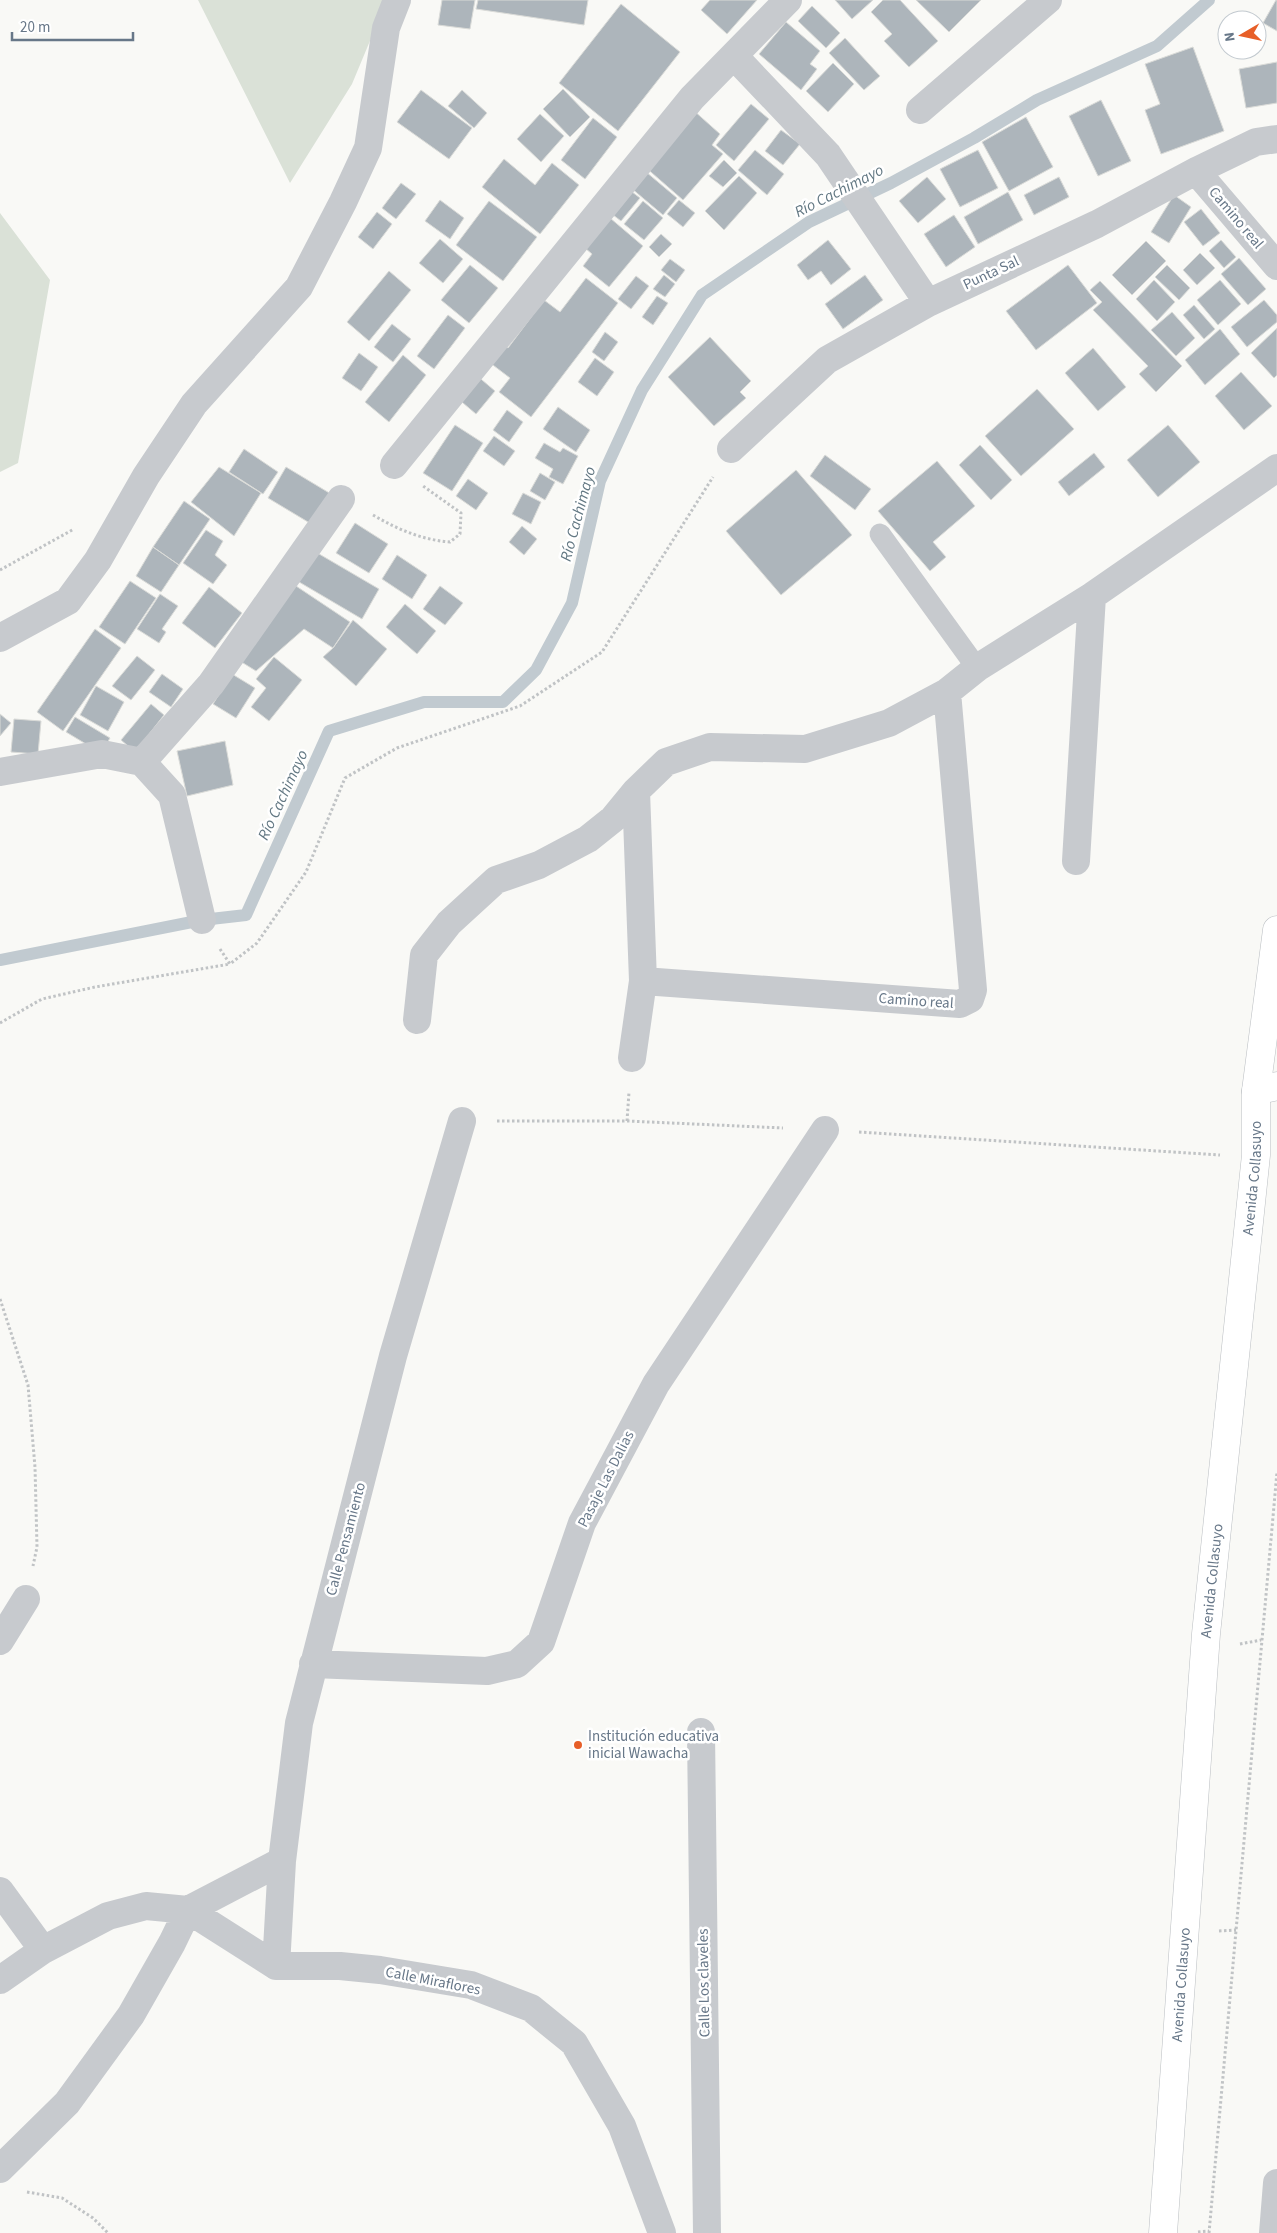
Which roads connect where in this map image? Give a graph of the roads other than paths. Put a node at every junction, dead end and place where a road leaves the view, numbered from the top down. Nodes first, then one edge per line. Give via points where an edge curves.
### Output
1 (397, 0) edge
2 (788, 0) edge
3 (1048, 0) edge
4 (734, 56) junction
5 (920, 110) dead end
6 (1277, 139) edge
7 (1196, 171) junction
8 (1277, 266) edge
9 (928, 303) junction
10 (731, 449) road end
11 (394, 465) road end
12 (1277, 468) edge
13 (341, 499) road end
14 (880, 534) dead end
15 (1092, 596) junction
16 (0, 638) edge
17 (977, 668) junction
18 (947, 692) junction
19 (142, 762) junction
20 (0, 772) edge
21 (636, 791) junction
22 (1076, 861) dead end
23 (202, 920) road end
24 (1277, 930) edge
25 (642, 981) junction
26 (417, 1020) dead end
27 (632, 1058) dead end
28 (1266, 1088) edge
29 (462, 1121) dead end
30 (824, 1130) dead end
31 (26, 1599) road end
32 (0, 1641) edge
33 (314, 1664) junction
34 (701, 1732) dead end
35 (282, 1861) junction
36 (0, 1891) edge
37 (188, 1910) junction
38 (43, 1950) junction
39 (276, 1966) junction
40 (0, 1980) edge
41 (0, 2169) edge
42 (1277, 2184) edge
43 (662, 2233) edge
44 (707, 2233) edge
45 (1163, 2233) edge
46 (1273, 2233) edge

1 - 16 street via 386,28 368,148 299,287 194,404 146,476 98,560 68,601
2 - 4 street
3 - 5 street
4 - 9 street via 828,156
4 - 11 street via 692,98
6 - 7 street, Punta Sal via 1256,142
7 - 8 street, Camino real
7 - 9 street, Punta Sal via 1097,224
9 - 10 street, Punta Sal via 827,360
12 - 15 street
13 - 19 street via 211,684
14 - 17 lane
15 - 17 street
15 - 22 street
17 - 18 street
18 - 21 street via 889,723 805,749 710,747 666,762
18 - 25 street, Camino real via 973,990 970,999 960,1004
19 - 20 street via 102,754
19 - 23 street via 172,794
21 - 25 street
21 - 26 street via 613,820 588,839 539,865 496,880 448,923 424,955
24 - 28 main road, Avenida Collasuyo
25 - 27 street
28 - 45 main road, Avenida Collasuyo via 1256,1156 1206,1634
29 - 33 street, Calle Pensamiento via 393,1356
30 - 33 street, Pasaje Las Dalias via 656,1384 582,1522 541,1642 516,1664 487,1671
31 - 32 street
33 - 35 street, Calle Pensamiento via 299,1723
34 - 44 street, Calle Los claveles
35 - 37 street
35 - 39 street, Calle Pensamiento
36 - 38 street
37 - 38 street via 146,1906 108,1916
37 - 39 street
37 - 41 street via 144,1991 67,2103
38 - 40 street
39 - 43 street, Calle Miraflores via 380,1970 471,1985 531,2008 574,2043 622,2126
42 - 46 street

